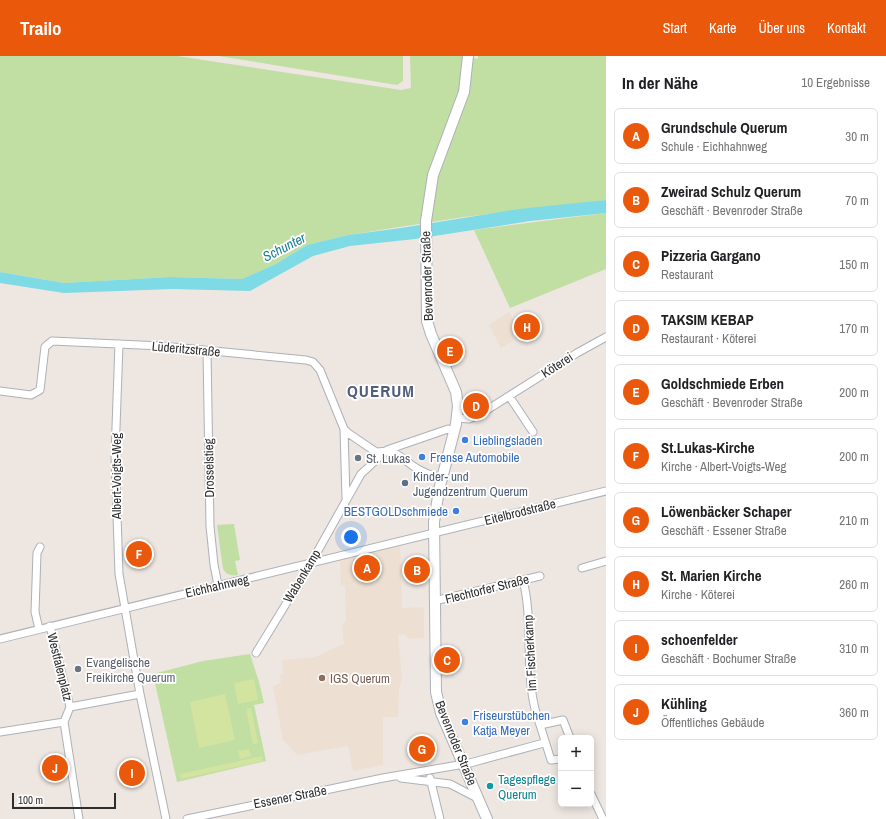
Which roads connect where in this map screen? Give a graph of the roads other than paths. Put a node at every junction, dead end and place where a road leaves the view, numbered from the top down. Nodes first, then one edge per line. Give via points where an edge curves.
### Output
1 (468, 56) edge
2 (606, 337) edge
3 (119, 344) junction
4 (207, 351) junction
5 (0, 391) edge
6 (509, 396) junction
7 (458, 418) junction
8 (344, 429) junction
9 (455, 431) junction
10 (533, 432) dead end
11 (387, 450) junction
12 (442, 478) junction
13 (606, 491) edge
14 (346, 498) junction
15 (434, 533) junction
16 (40, 547) dead end
17 (606, 561) edge
18 (311, 563) junction
19 (582, 568) dead end
20 (540, 576) dead end
21 (523, 580) junction
22 (218, 585) junction
23 (434, 602) junction
24 (124, 608) junction
25 (50, 626) junction
26 (39, 629) junction
27 (0, 639) edge
28 (256, 653) dead end
29 (140, 694) junction
30 (70, 707) junction
31 (64, 722) junction
32 (540, 725) junction
33 (0, 732) edge
34 (569, 735) edge
35 (544, 742) junction
36 (558, 759) edge
37 (463, 764) junction
38 (428, 771) junction
39 (393, 777) junction
40 (431, 781) junction
41 (478, 798) junction
42 (594, 800) edge
43 (78, 819) edge
44 (166, 819) edge
45 (187, 819) edge
46 (440, 819) edge
47 (487, 819) edge
48 (603, 819) edge

1 - 7 main road, Bevenroder Straße via 466,79 455,118 430,188 425,240 427,321 456,392
2 - 6 street, Köterei
3 - 4 street, Lüderitzstraße
3 - 5 street, Lüderitzstraße via 58,340 48,343 45,347 42,385 37,393
3 - 24 street, Albert-Voigts-Weg via 115,490 119,574
4 - 8 street, Lüderitzstraße via 313,362 320,370
4 - 22 street, Drosselstieg via 210,526
6 - 7 street, Köterei via 474,417
6 - 10 street
7 - 9 main road, Bevenroder Straße
8 - 11 street via 376,452
8 - 14 street
9 - 11 street via 448,429
9 - 12 main road, Bevenroder Straße
11 - 12 street via 423,472
11 - 14 street, Wabenkamp via 360,474
12 - 15 main road, Bevenroder Straße
13 - 15 street, Eitelbrodstraße
14 - 18 street, Wabenkamp
15 - 18 street, Eichhahnweg
15 - 23 main road, Bevenroder Straße
16 - 26 street via 37,553 36,604
17 - 19 street
18 - 22 street, Eichhahnweg
18 - 28 street, Wabenkamp
20 - 21 street, Flechtorfer Straße
21 - 23 street, Flechtorfer Straße
21 - 32 street, Im Fischerkamp via 528,606 530,687
22 - 24 street, Eichhahnweg
23 - 37 main road, Bevenroder Straße via 437,699
24 - 25 street, Eichhahnweg
24 - 29 street, Albert-Voigts-Weg
25 - 26 street, Eichhahnweg
25 - 30 street, Westfalenplatz
26 - 27 street, Eichhahnweg
29 - 30 street, Westfalenplatz
29 - 44 street, Albert-Voigts-Weg
30 - 31 street, Westfalenplatz
31 - 33 street
31 - 43 street, Westfalenplatz
32 - 34 street via 564,720
32 - 35 street, Im Fischerkamp
35 - 36 street, Im Fischerkamp via 551,760
35 - 37 street
37 - 38 street, Essener Straße
37 - 41 main road, Bevenroder Straße
38 - 39 street, Essener Straße
38 - 40 street
39 - 40 street, Essener Straße
39 - 45 street, Essener Straße
40 - 41 street, Essener Straße via 454,786
40 - 46 street
41 - 47 main road, Bevenroder Straße
42 - 48 street

